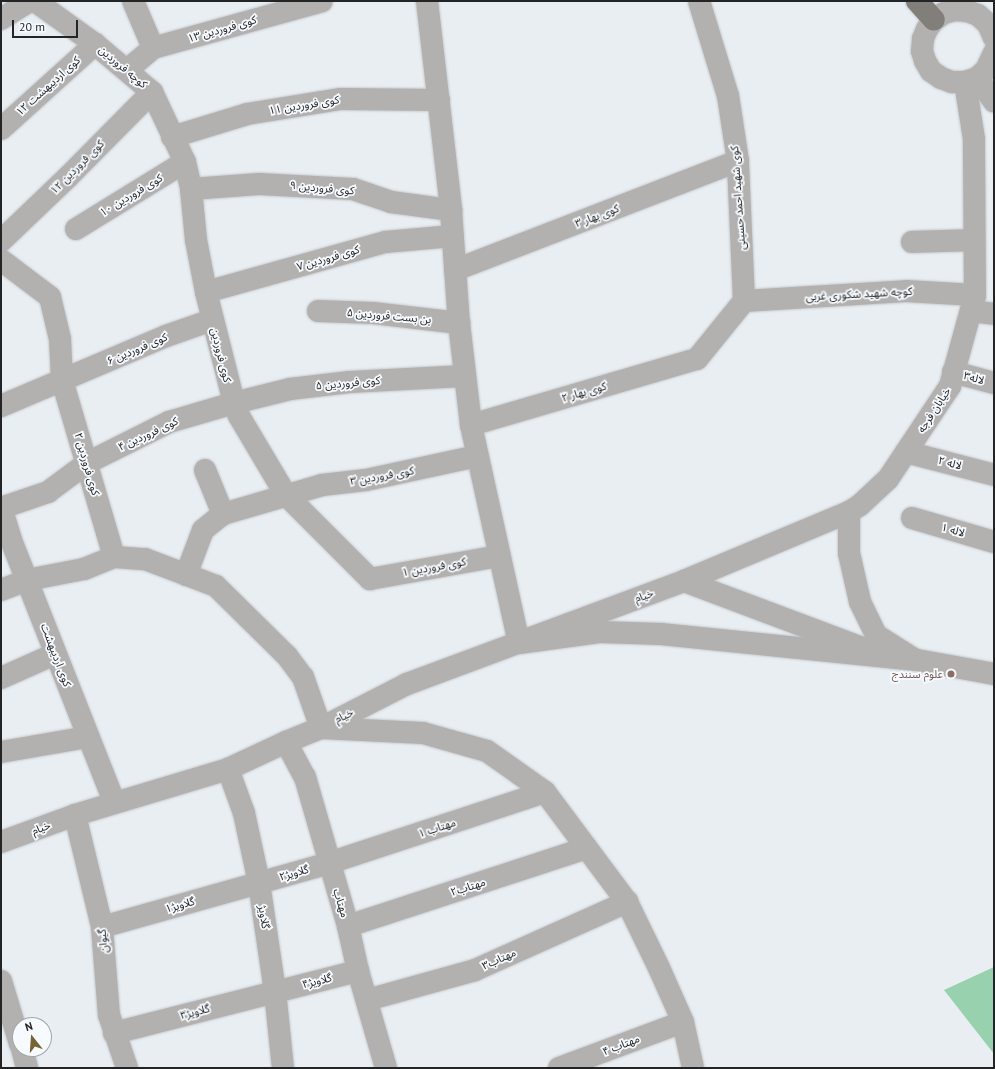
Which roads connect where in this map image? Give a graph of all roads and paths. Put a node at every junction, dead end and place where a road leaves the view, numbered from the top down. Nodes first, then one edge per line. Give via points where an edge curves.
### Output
1 (30, 1) edge
2 (35, 1) edge
3 (133, 1) edge
4 (322, 1) edge
5 (427, 1) edge
6 (699, 1) edge
7 (917, 1) edge
8 (980, 8) edge
9 (1, 19) edge
10 (934, 20) junction
11 (994, 38) edge
12 (95, 44) junction
13 (153, 48) junction
14 (128, 70) junction
15 (983, 72) edge
16 (152, 92) junction
17 (440, 100) junction
18 (994, 101) edge
19 (1, 129) edge
20 (172, 137) junction
21 (738, 161) junction
22 (185, 162) junction
23 (191, 189) junction
24 (452, 210) junction
25 (76, 228) dead end
26 (453, 236) junction
27 (974, 240) junction
28 (1, 241) edge
29 (912, 242) dead end
30 (1, 260) edge
31 (455, 270) junction
32 (206, 292) junction
33 (744, 301) junction
34 (973, 303) junction
35 (318, 311) dead end
36 (994, 314) edge
37 (212, 320) junction
38 (459, 323) junction
39 (953, 372) junction
40 (464, 376) junction
41 (62, 380) junction
42 (994, 383) edge
43 (234, 403) junction
44 (1, 406) edge
45 (471, 425) junction
46 (906, 452) junction
47 (477, 456) junction
48 (87, 463) junction
49 (205, 470) dead end
50 (994, 475) edge
51 (286, 495) junction
52 (1, 508) edge
53 (849, 512) junction
54 (223, 514) junction
55 (912, 518) dead end
56 (994, 542) edge
57 (499, 556) junction
58 (114, 557) junction
59 (186, 575) junction
60 (370, 579) joint
61 (27, 580) junction
62 (684, 581) junction
63 (1, 590) edge
64 (519, 643) junction
65 (55, 654) junction
66 (891, 659) junction
67 (917, 660) junction
68 (994, 674) edge
69 (1, 678) edge
70 (320, 728) junction
71 (88, 736) junction
72 (286, 742) junction
73 (1, 752) edge
74 (228, 769) junction
75 (545, 792) junction
76 (114, 802) junction
77 (75, 815) junction
78 (1, 842) edge
79 (587, 848) junction
80 (329, 863) junction
81 (259, 883) junction
82 (627, 902) junction
83 (348, 926) junction
84 (102, 928) junction
85 (358, 971) junction
86 (1, 981) edge
87 (275, 991) junction
88 (367, 1000) junction
89 (5, 1009) edge
90 (683, 1022) junction
91 (12, 1025) edge
92 (114, 1033) junction
93 (24, 1057) edge
94 (27, 1068) edge
95 (127, 1068) edge
96 (283, 1068) edge
97 (386, 1068) edge
98 (559, 1068) edge
99 (693, 1068) edge

1 - 9 street
2 - 12 street, کوچه فروردین
3 - 13 street
4 - 13 street, کوی فروردین ۱۳
5 - 17 street
6 - 21 street, کوی شهید احمد حسینی via 728,96
7 - 10 main road
8 - 10 street via 955,10 944,13
8 - 11 street
10 - 15 street via 927,28 922,51 931,71 952,82
12 - 14 street, کوچه فروردین
12 - 19 street, کوی اردیبهشت ۱۲
13 - 14 street, کوی فروردین ۱۳
14 - 16 street, کوچه فروردین
15 - 18 street
15 - 27 street, خیابان فرجه via 974,139
16 - 20 street, کوی فروردین
16 - 28 street, کوی فروردین ۱۲
17 - 20 street, کوی فروردین ۱۱ via 341,99 247,114
17 - 24 street
20 - 22 street, کوی فروردین
21 - 31 street, کوی بهار ۳
21 - 33 street, کوی شهید احمد حسینی
22 - 23 street, کوی فروردین
22 - 25 street, کوی فروردین ۱۰
23 - 24 street, کوی فروردین ۹ via 259,184 353,189 391,202
23 - 32 street, کوی فروردین via 196,240
24 - 26 street
26 - 31 street
26 - 32 street, کوی فروردین ۷ via 385,242
27 - 29 street
27 - 34 street, خیابان فرجه
30 - 41 street, کوی فروردین ۲ via 50,297 60,339
31 - 38 street
32 - 37 street, کوی فروردین
33 - 34 street, کوچه شهید شکوری غربی via 906,290
33 - 45 street, کوی بهار ۲ via 697,359
34 - 36 street, کوچه شهید شکوری غربی
34 - 39 street, خیابان فرجه
35 - 38 street, بن بست فروردین ۵ via 373,312
37 - 41 street, کوی فروردین ۶ via 166,336
37 - 43 street, کوی فروردین
38 - 40 street
39 - 42 street, لاله۳
39 - 46 street, خیابان فرجه via 950,386
40 - 43 street, کوی فروردین ۵ via 350,382 290,389
40 - 45 street
41 - 44 street, کوی فروردین ۶
41 - 48 street, کوی فروردین ۲
43 - 48 street, کوی فروردین ۴ via 169,422
43 - 51 street, کوی فروردین via 239,416
45 - 47 street
46 - 50 street, لاله ۲
46 - 53 street, خیابان فرجه via 888,479
47 - 51 street, کوی فروردین ۳ via 366,480 322,485
47 - 57 street
48 - 52 street, کوی فروردین ۴ via 48,492
48 - 58 street, کوی فروردین ۲
49 - 54 street
51 - 54 street
51 - 60 street, کوی فروردین
52 - 61 street, کوی اردیبهشت
53 - 62 street, خیابان فرجه
53 - 67 street via 849,553 860,602 876,635
54 - 59 street via 203,530
55 - 56 street, لاله ۱
57 - 60 street, کوی فروردین ۱
57 - 64 street
58 - 59 street via 146,559
58 - 61 street via 84,569
59 - 70 street via 216,586 287,656 303,677
61 - 63 street
61 - 65 street, کوی اردیبهشت
62 - 64 street, خیام
62 - 66 street
64 - 66 street via 599,632 661,634
64 - 70 street, خیام via 407,684
65 - 69 street
65 - 71 street, کوی اردیبهشت
66 - 67 street
67 - 68 street
70 - 72 street, خیام
70 - 75 street via 423,733 487,751
71 - 73 street
71 - 76 street, کوی اردیبهشت
72 - 74 street, خیام
72 - 80 street, مهتاب via 305,777
74 - 76 street, خیام
74 - 81 street, گلاویژ via 244,814
75 - 79 street
75 - 80 street, مهتاب ۱
76 - 77 street, خیام
77 - 78 street, خیام
77 - 84 street, گیوان
79 - 82 street
79 - 83 street, مهتاب۲
80 - 81 street, گلاویژ۲
80 - 83 street, مهتاب
81 - 84 street, گلاویژ۱
81 - 87 street, گلاویژ
82 - 88 street, مهتاب۳ via 475,970
82 - 90 street
83 - 85 street, مهتاب
84 - 92 street, گیوان via 109,1015
85 - 87 street, گلاویژ۴
85 - 88 street, مهتاب
86 - 89 street
87 - 92 street, گلاویژ۳
87 - 96 street, گلاویژ
88 - 97 street, مهتاب
89 - 91 street
90 - 98 street, مهتاب ۴
90 - 99 street
92 - 95 street, گیوان
93 - 94 street

